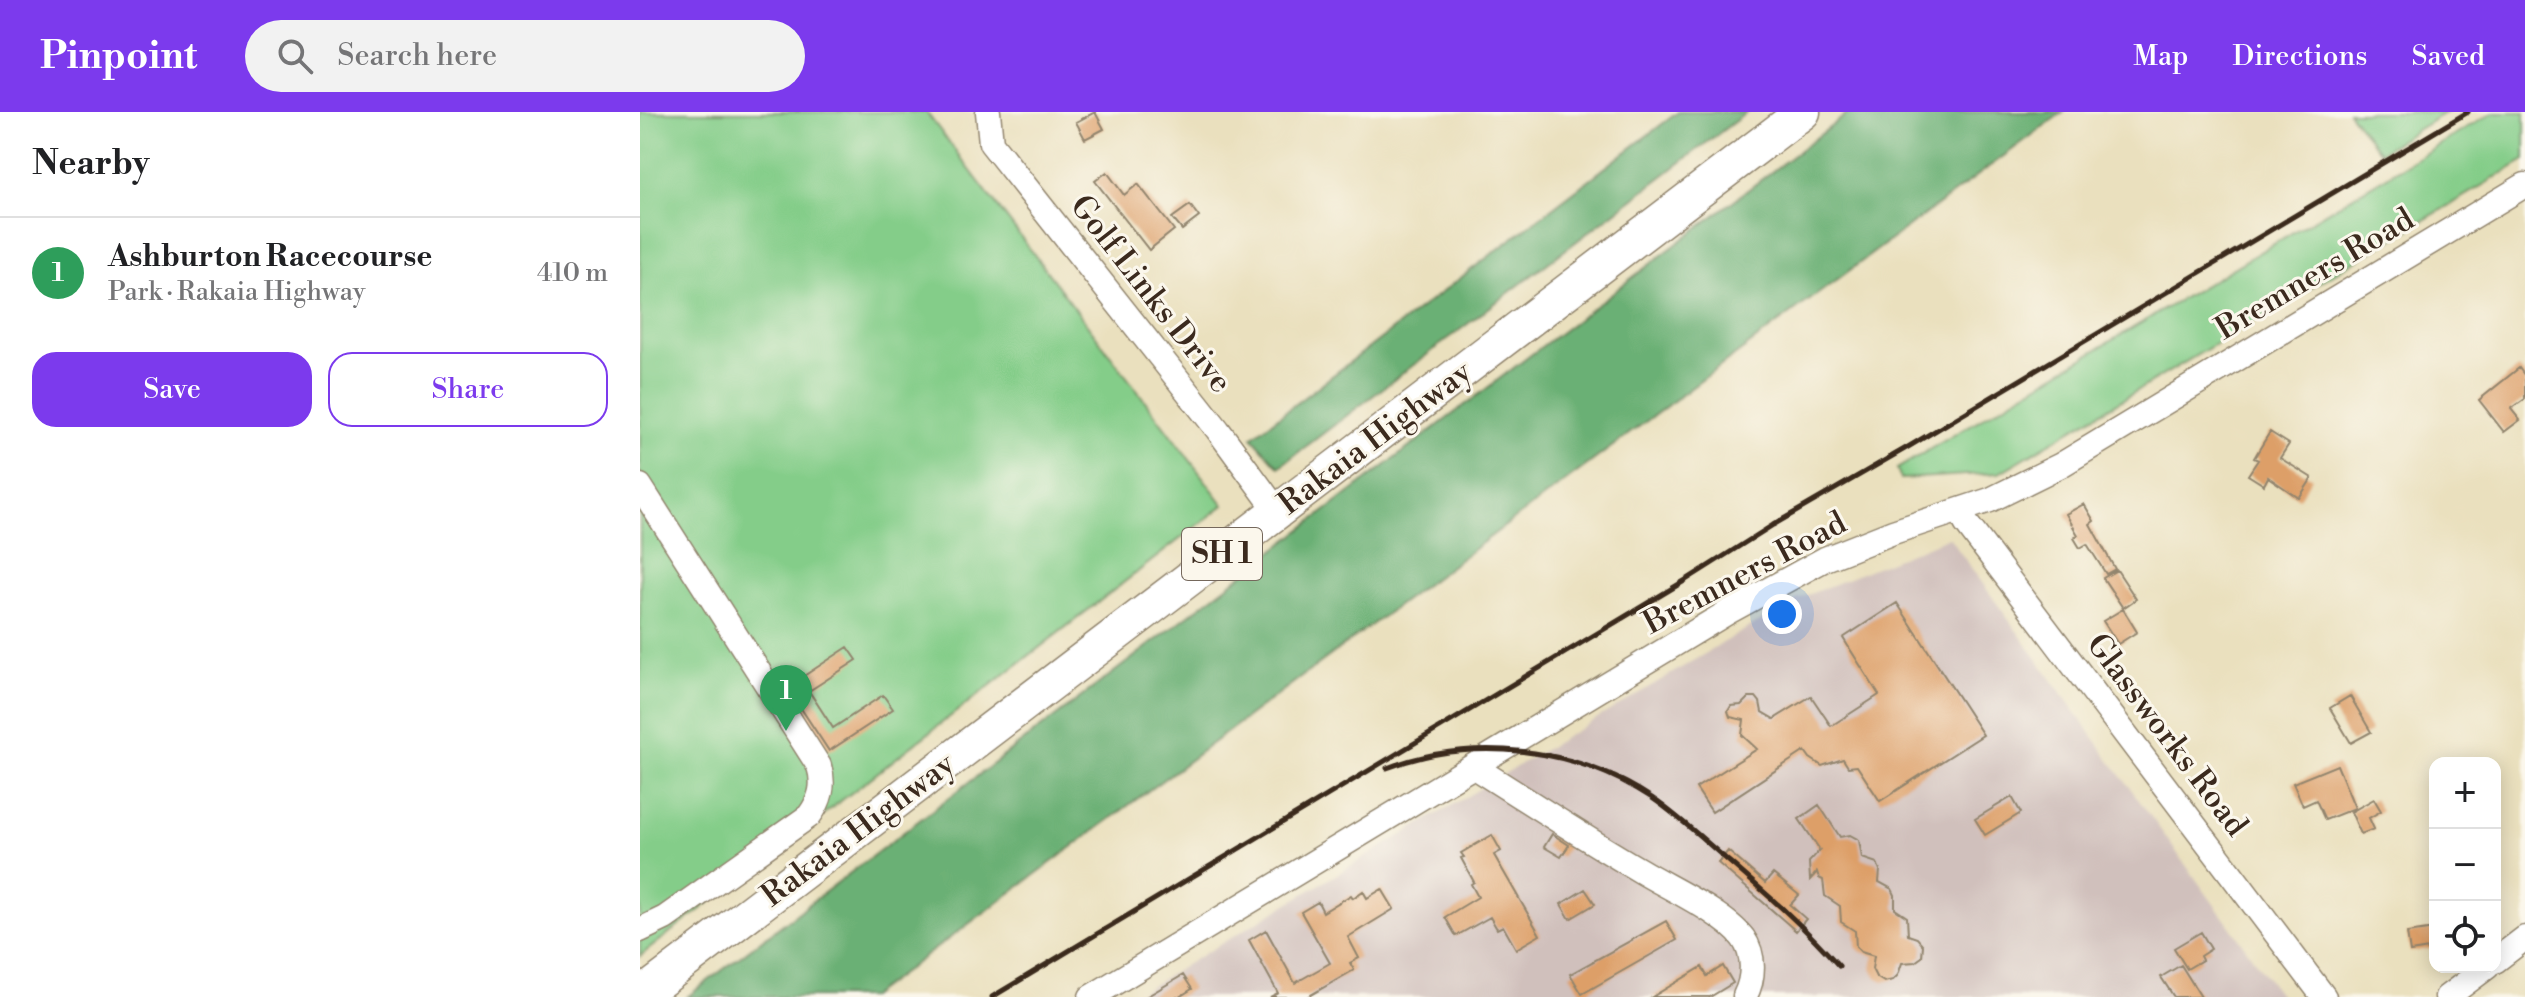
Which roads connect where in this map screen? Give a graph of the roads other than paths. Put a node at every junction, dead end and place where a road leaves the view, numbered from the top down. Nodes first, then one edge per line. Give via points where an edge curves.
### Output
1 (988, 112) edge
2 (1803, 112) edge
3 (2525, 185) edge
4 (640, 486) edge
5 (1961, 511) junction
6 (1278, 512) junction
7 (1474, 767) junction
8 (665, 918) junction
9 (640, 922) edge
10 (640, 930) edge
11 (2525, 938) edge
12 (2501, 956) edge
13 (2479, 973) edge
14 (640, 996) edge
15 (1745, 996) edge
16 (1091, 997) edge
17 (2324, 997) edge
18 (2447, 997) edge

1 - 6 street, Golf Links Drive via 991,143
2 - 6 highway, Rakaia Highway / SH 1
3 - 5 street, Bremners Road via 2061,465
4 - 8 street via 819,766 823,784 809,816
5 - 7 street, Bremners Road via 1881,537 1792,576
5 - 17 street, Glassworks Road
6 - 14 highway, Rakaia Highway / SH 1
7 - 15 street via 1737,931 1752,963
7 - 16 street, Bremners Road
8 - 9 street
8 - 10 street
11 - 12 street
13 - 18 street

